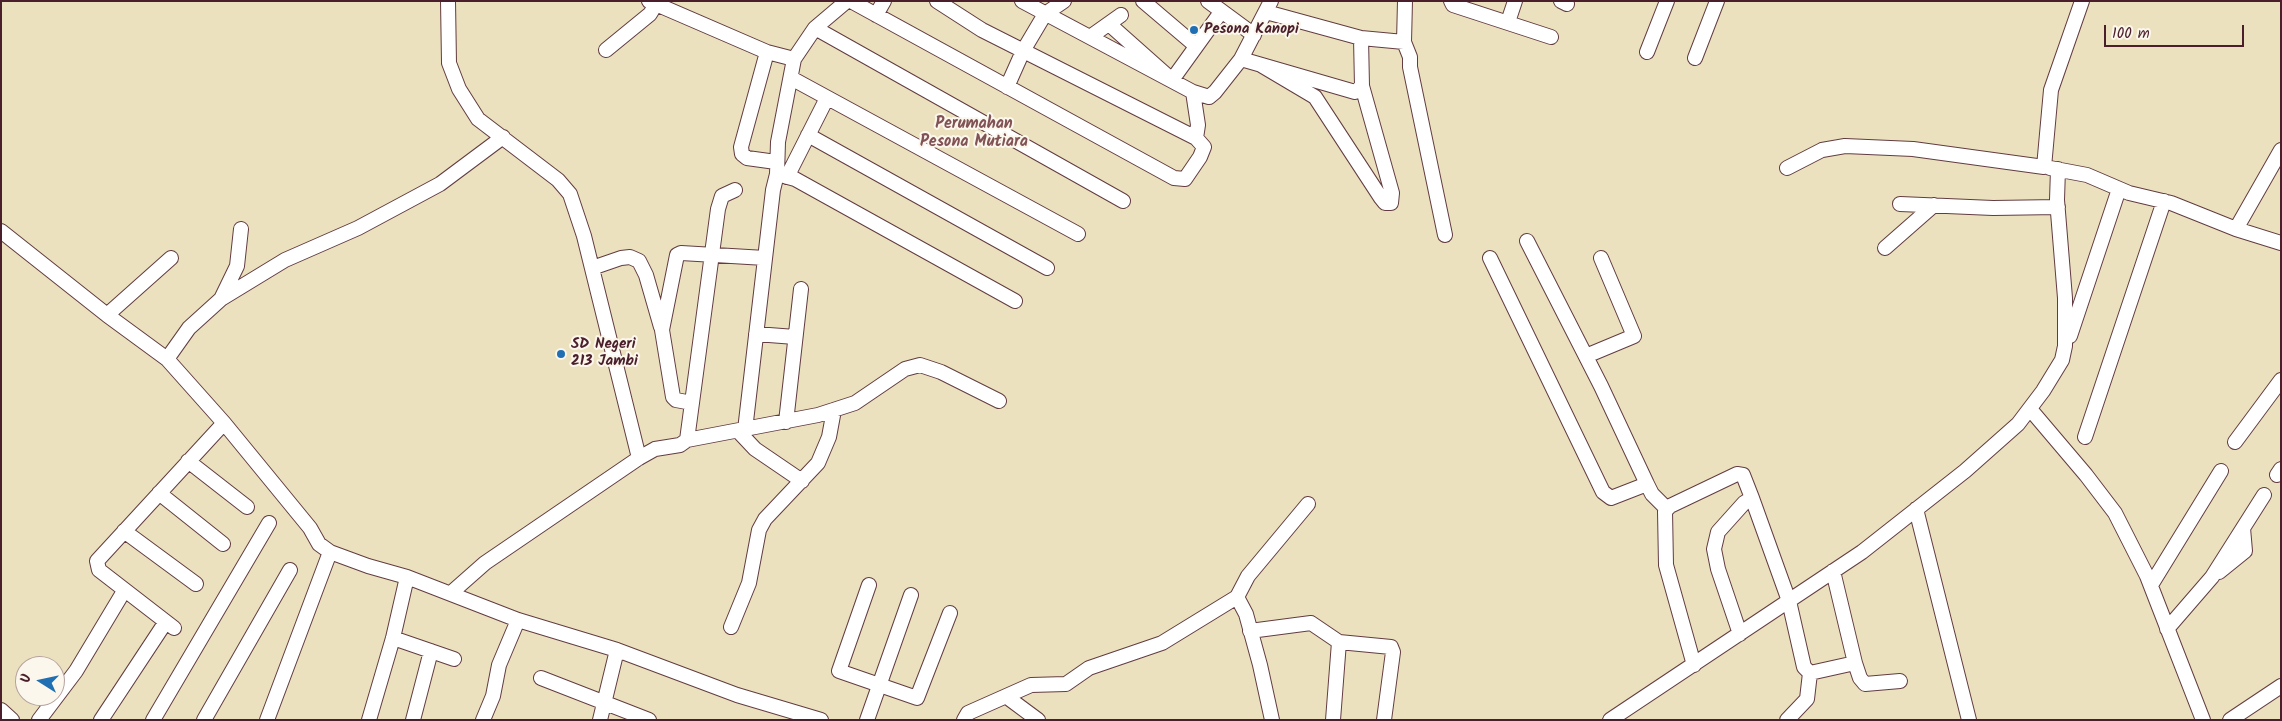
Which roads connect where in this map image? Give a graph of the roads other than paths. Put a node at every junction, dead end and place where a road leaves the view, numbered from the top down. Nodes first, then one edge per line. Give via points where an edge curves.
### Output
1 (448, 1) edge
2 (847, 1) edge
3 (851, 1) edge
4 (884, 1) edge
5 (936, 1) edge
6 (1022, 1) edge
7 (1064, 1) edge
8 (1143, 1) edge
9 (1208, 1) edge
10 (1406, 1) edge
11 (1451, 1) edge
12 (1515, 1) edge
13 (1667, 1) edge
14 (1717, 1) edge
15 (2082, 1) edge
16 (652, 3) edge
17 (1269, 7) edge
18 (1040, 8) edge
19 (1221, 12) junction
20 (876, 15) junction
21 (1121, 15) dead end
22 (1508, 22) junction
23 (1109, 24) junction
24 (814, 28) junction
25 (1254, 35) junction
26 (1551, 37) dead end
27 (1090, 38) junction
28 (1361, 38) junction
29 (1404, 42) junction
30 (1196, 46) junction
31 (606, 50) dead end
32 (1023, 51) junction
33 (767, 52) junction
34 (1647, 52) dead end
35 (794, 58) junction
36 (1695, 58) dead end
37 (1241, 59) junction
38 (1261, 65) junction
39 (791, 78) junction
40 (1172, 80) junction
41 (1007, 86) junction
42 (1362, 86) junction
43 (1193, 92) junction
44 (827, 98) junction
45 (808, 135) junction
46 (503, 137) junction
47 (1196, 138) junction
48 (2279, 156) edge
49 (1787, 168) dead end
50 (2051, 168) junction
51 (780, 171) junction
52 (2119, 189) junction
53 (735, 190) dead end
54 (1123, 201) dead end
55 (2164, 201) junction
56 (1900, 204) dead end
57 (1934, 205) junction
58 (2058, 207) junction
59 (241, 229) dead end
60 (2236, 229) junction
61 (1, 232) edge
62 (1078, 234) dead end
63 (1445, 236) dead end
64 (1527, 241) dead end
65 (2281, 243) edge
66 (1885, 248) dead end
67 (712, 255) junction
68 (171, 258) dead end
69 (765, 258) junction
70 (1490, 258) dead end
71 (1601, 258) dead end
72 (592, 268) junction
73 (1047, 268) dead end
74 (801, 288) dead end
75 (221, 299) junction
76 (1015, 300) dead end
77 (107, 315) junction
78 (662, 330) junction
79 (756, 334) junction
80 (795, 337) junction
81 (1586, 356) junction
82 (167, 359) junction
83 (2062, 360) junction
84 (2278, 389) edge
85 (999, 401) dead end
86 (692, 403) junction
87 (2030, 409) junction
88 (834, 410) junction
89 (786, 422) junction
90 (224, 423) junction
91 (742, 431) junction
92 (2085, 437) dead end
93 (687, 440) junction
94 (2235, 442) dead end
95 (639, 458) junction
96 (188, 461) junction
97 (2221, 471) dead end
98 (802, 481) junction
99 (1647, 484) junction
100 (159, 493) junction
101 (2264, 495) dead end
102 (1752, 498) junction
103 (1308, 504) dead end
104 (248, 507) dead end
105 (1667, 509) junction
106 (1916, 509) junction
107 (269, 523) dead end
108 (124, 531) junction
109 (223, 544) dead end
110 (330, 552) junction
111 (290, 570) dead end
112 (1833, 572) junction
113 (408, 577) junction
114 (196, 584) dead end
115 (869, 585) dead end
116 (2151, 585) junction
117 (124, 591) junction
118 (451, 593) junction
119 (911, 595) dead end
120 (1237, 597) junction
121 (1789, 601) junction
122 (950, 613) dead end
123 (518, 620) junction
124 (731, 627) dead end
125 (2167, 629) junction
126 (1250, 631) junction
127 (1740, 634) junction
128 (393, 638) junction
129 (1339, 642) junction
130 (617, 650) junction
131 (431, 651) junction
132 (454, 658) dead end
133 (1855, 663) junction
134 (1694, 665) junction
135 (1810, 673) junction
136 (541, 678) dead end
137 (1900, 681) dead end
138 (880, 684) junction
139 (2281, 686) edge
140 (1007, 697) junction
141 (605, 703) junction
142 (1, 710) edge
143 (970, 718) edge
144 (12, 720) edge
145 (39, 720) edge
146 (101, 720) edge
147 (153, 720) edge
148 (204, 720) edge
149 (267, 720) edge
150 (369, 720) edge
151 (413, 720) edge
152 (483, 720) edge
153 (600, 720) edge
154 (648, 720) edge
155 (821, 720) edge
156 (867, 720) edge
157 (1038, 720) edge
158 (1272, 720) edge
159 (1333, 720) edge
160 (1384, 720) edge
161 (1610, 720) edge
162 (1787, 720) edge
163 (1969, 720) edge
164 (2203, 720) edge
165 (2230, 720) edge

1 - 46 street via 449,63 458,89 478,119
2 - 24 street
3 - 20 street
4 - 20 street
5 - 32 street
6 - 18 street
7 - 18 street
8 - 30 street
9 - 19 street
10 - 29 street
11 - 22 street via 1453,5
12 - 22 street
13 - 34 street
14 - 36 street
15 - 50 street via 2051,90
16 - 31 street via 650,14
16 - 33 street
17 - 25 street
17 - 28 street
18 - 27 street
18 - 32 street
19 - 25 street
19 - 30 street
20 - 41 street
21 - 23 street
22 - 26 street
23 - 27 street
23 - 40 street
24 - 35 street
24 - 54 street
25 - 37 street
27 - 40 street
28 - 29 street
28 - 42 street
29 - 63 street via 1410,57
30 - 40 street
32 - 41 street
32 - 47 street
33 - 35 street
33 - 51 street via 741,147 746,158
35 - 39 street
37 - 38 street
37 - 43 street via 1212,95
38 - 42 street via 1350,92 1359,91
38 - 42 street via 1315,97 1381,198 1385,203 1391,203 1392,193
39 - 44 street
39 - 51 street
40 - 43 street
41 - 47 street via 1180,180 1186,179 1203,152 1202,143
43 - 47 street via 1198,125
44 - 45 street
44 - 62 street
45 - 51 street
45 - 73 street
46 - 72 street via 558,180 570,194
46 - 75 street via 440,184 358,228 285,260
48 - 60 street
49 - 50 street via 1822,150 1845,146 1913,149
50 - 52 street via 2087,176
50 - 58 street
51 - 69 street via 772,190
51 - 76 street
52 - 55 street
52 - 83 street
53 - 67 street via 722,196
55 - 60 street
55 - 92 street
56 - 57 street
57 - 58 street
57 - 66 street
58 - 83 street via 2066,328
59 - 75 street via 236,266
60 - 65 street
61 - 77 street
64 - 81 street
67 - 69 street
67 - 78 street via 677,255
67 - 86 street
68 - 77 street
69 - 79 street
70 - 99 street via 1603,492 1611,498
71 - 81 street via 1634,336
72 - 78 street via 621,258 639,261
72 - 95 street
74 - 80 street
75 - 82 street via 189,328
77 - 82 street
78 - 86 street via 673,397
79 - 80 street
79 - 91 street
80 - 89 street
81 - 99 street
82 - 90 street
83 - 87 street
84 - 94 street
85 - 88 street via 920,365 905,369 855,402
86 - 93 street
87 - 106 street via 2018,424 1965,471
87 - 116 street via 2115,512
88 - 89 street
88 - 98 street via 829,437 818,463
89 - 91 street
90 - 96 street
90 - 110 street via 310,528 319,544
91 - 93 street
91 - 98 street via 755,449
93 - 95 street
95 - 118 street via 485,563
96 - 100 street
96 - 104 street
97 - 116 street
98 - 124 street via 765,519 759,530 749,583
99 - 105 street
100 - 108 street
100 - 109 street
101 - 125 street via 2243,528 2245,551 2212,578
102 - 105 street via 1743,475 1737,474
102 - 121 street
102 - 127 street via 1740,507 1715,539 1718,569
103 - 120 street via 1248,576
105 - 134 street via 1666,565
106 - 112 street
106 - 163 street
107 - 147 street
108 - 114 street
108 - 117 street via 97,561 99,570
110 - 113 street
110 - 149 street
111 - 148 street
112 - 121 street
112 - 133 street
113 - 118 street
113 - 128 street
115 - 138 street via 838,671
116 - 125 street
117 - 145 street via 76,670
117 - 146 street via 169,625
118 - 123 street
119 - 138 street
120 - 126 street
120 - 140 street via 1162,643 1088,668 1066,684 1031,685
121 - 127 street
121 - 135 street via 1804,667
122 - 138 street via 918,698
123 - 130 street
123 - 152 street via 499,665 493,696
125 - 164 street
126 - 129 street via 1311,623
126 - 158 street
127 - 134 street
128 - 131 street
128 - 150 street
129 - 159 street
129 - 160 street via 1392,648
130 - 141 street
130 - 155 street via 737,695
131 - 132 street
131 - 151 street
133 - 135 street
133 - 137 street via 1865,684
134 - 161 street
135 - 162 street via 1807,699
136 - 141 street
138 - 156 street
139 - 165 street
140 - 143 street
140 - 157 street
141 - 153 street
141 - 154 street
142 - 144 street

